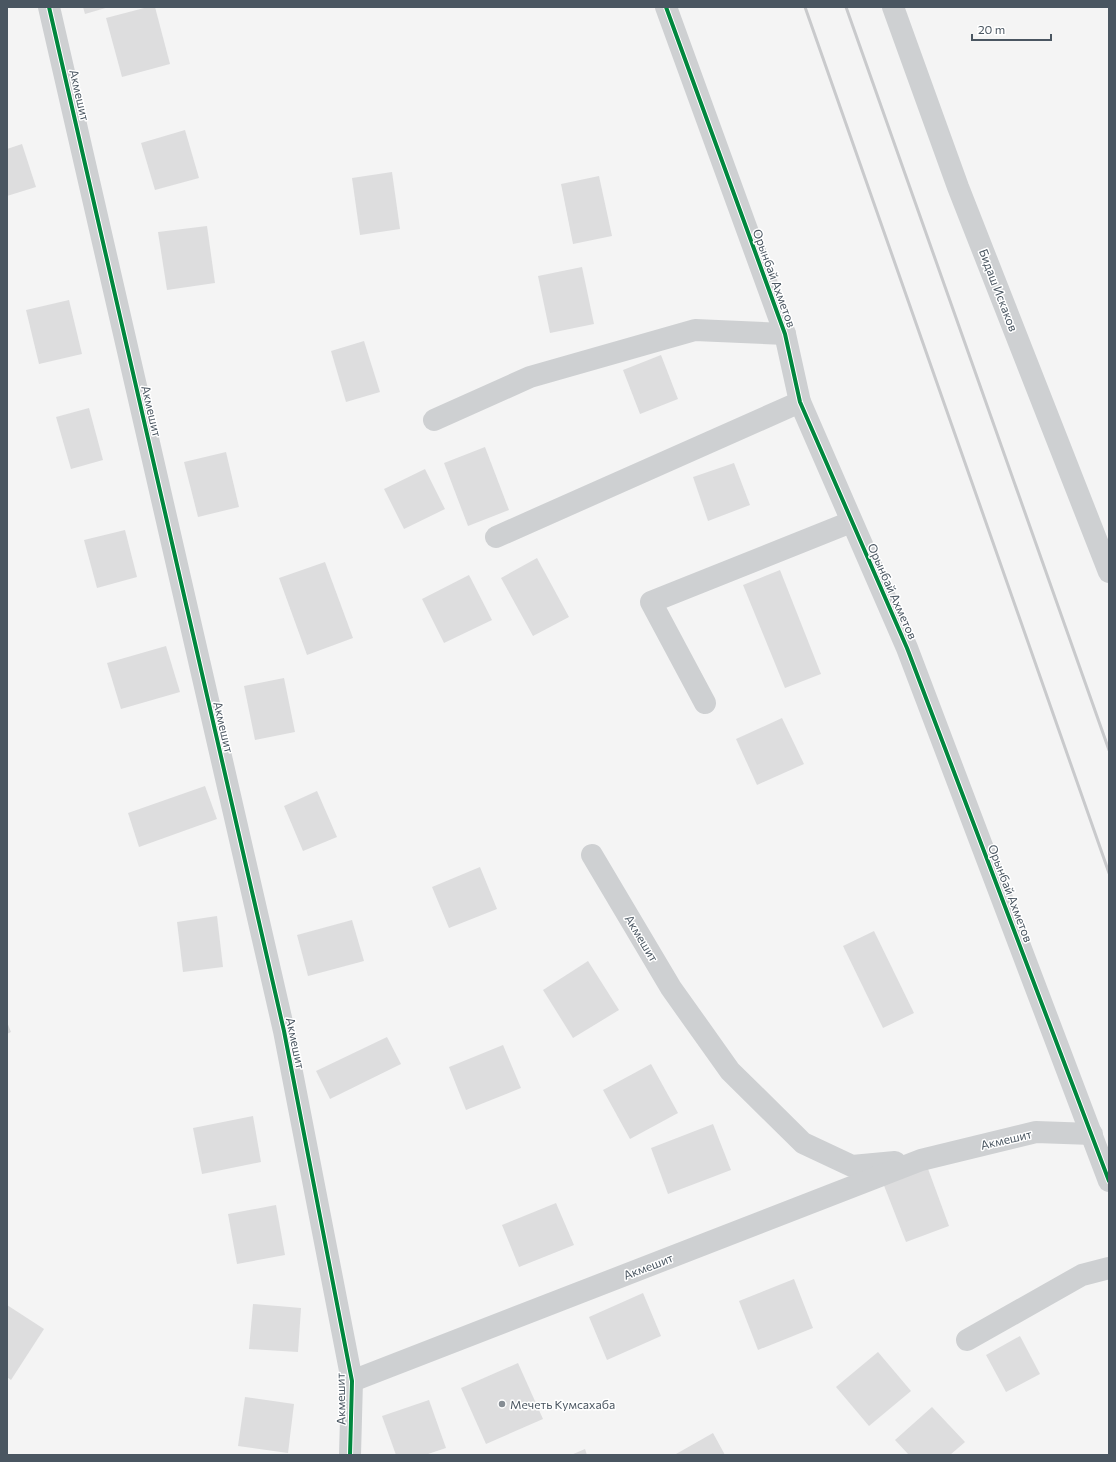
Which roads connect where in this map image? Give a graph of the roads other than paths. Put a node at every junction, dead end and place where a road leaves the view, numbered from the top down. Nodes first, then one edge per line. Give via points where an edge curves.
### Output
1 (49, 7) edge
2 (666, 7) edge
3 (893, 7) edge
4 (785, 334) junction
5 (800, 402) junction
6 (434, 420) dead end
7 (851, 522) junction
8 (496, 537) dead end
9 (1109, 572) edge
10 (705, 703) dead end
11 (592, 855) dead end
12 (1092, 1134) junction
13 (921, 1160) junction
14 (1109, 1181) edge
15 (1109, 1268) edge
16 (967, 1340) dead end
17 (352, 1381) junction
18 (350, 1455) edge

1 - 17 street, Акмешит via 282,1023
2 - 4 street, Орынбай Ахметов
3 - 9 street, Бидаш Искаков via 958,187
4 - 5 street, Орынбай Ахметов
4 - 6 street, Орынбай Ахметов via 695,330 530,377
5 - 7 street, Орынбай Ахметов
5 - 8 street
7 - 10 street via 651,602
7 - 12 street, Орынбай Ахметов via 907,648
11 - 13 street, Акмешит via 671,988 730,1071 803,1143 852,1166
12 - 13 street, Акмешит via 1036,1132
12 - 14 street, Орынбай Ахметов
13 - 17 street, Акмешит
15 - 16 street via 1082,1275
17 - 18 street, Акмешит

